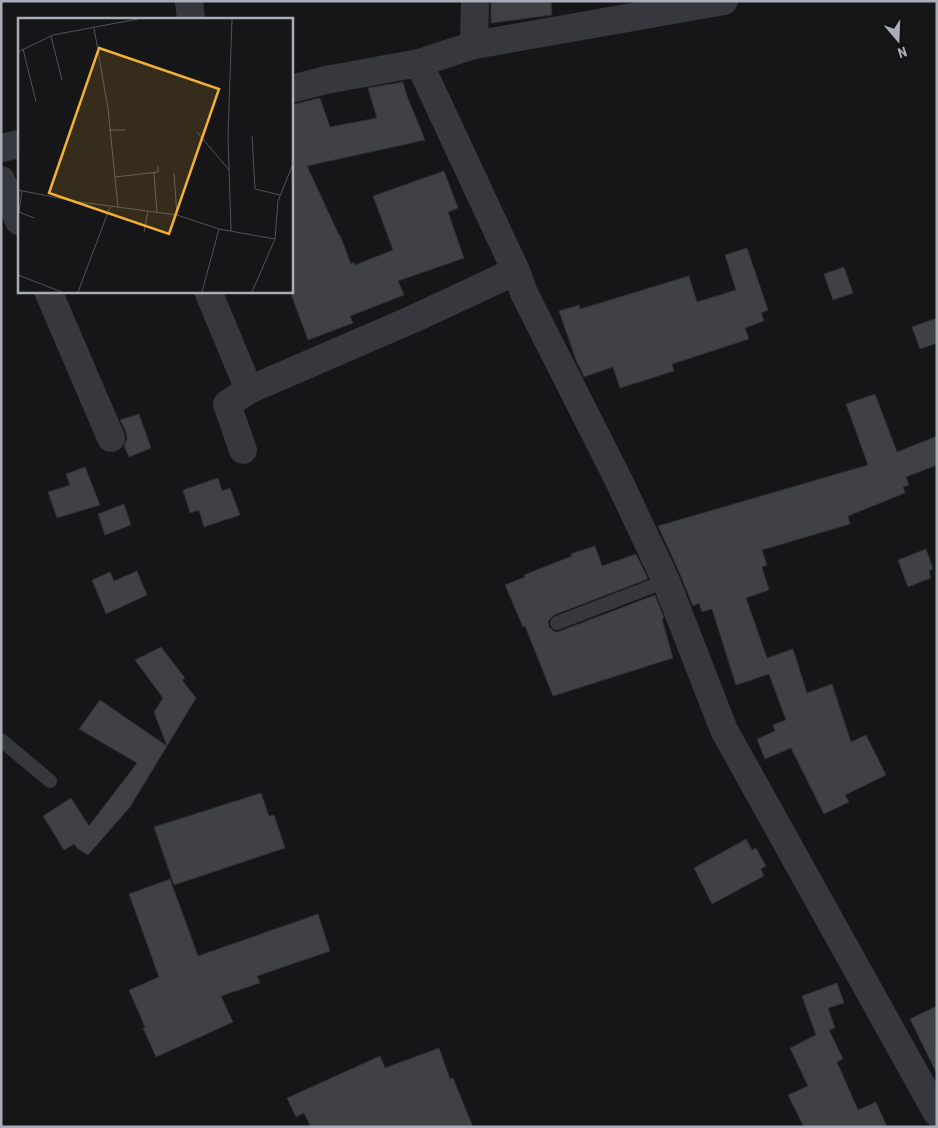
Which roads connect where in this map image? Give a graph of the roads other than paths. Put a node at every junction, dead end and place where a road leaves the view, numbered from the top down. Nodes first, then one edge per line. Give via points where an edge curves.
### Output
1 (189, 1) edge
2 (475, 1) edge
3 (724, 1) edge
4 (191, 18) edge
5 (474, 45) junction
6 (418, 63) junction
7 (292, 89) edge
8 (18, 144) edge
9 (1, 148) edge
10 (1, 180) edge
11 (18, 219) edge
12 (516, 270) junction
13 (48, 292) edge
14 (208, 292) edge
15 (250, 390) junction
16 (110, 438) dead end
17 (243, 450) dead end
18 (666, 581) junction
19 (557, 623) dead end
20 (1, 740) edge
21 (50, 781) dead end
22 (937, 1113) edge

1 - 4 street
2 - 5 street
3 - 5 street
5 - 6 street
6 - 7 street
6 - 12 street
8 - 9 street
10 - 11 street
12 - 15 street
12 - 18 street via 524,293
13 - 16 street
14 - 15 street
15 - 17 street via 227,404
18 - 19 lane
18 - 22 street via 724,730
20 - 21 lane

